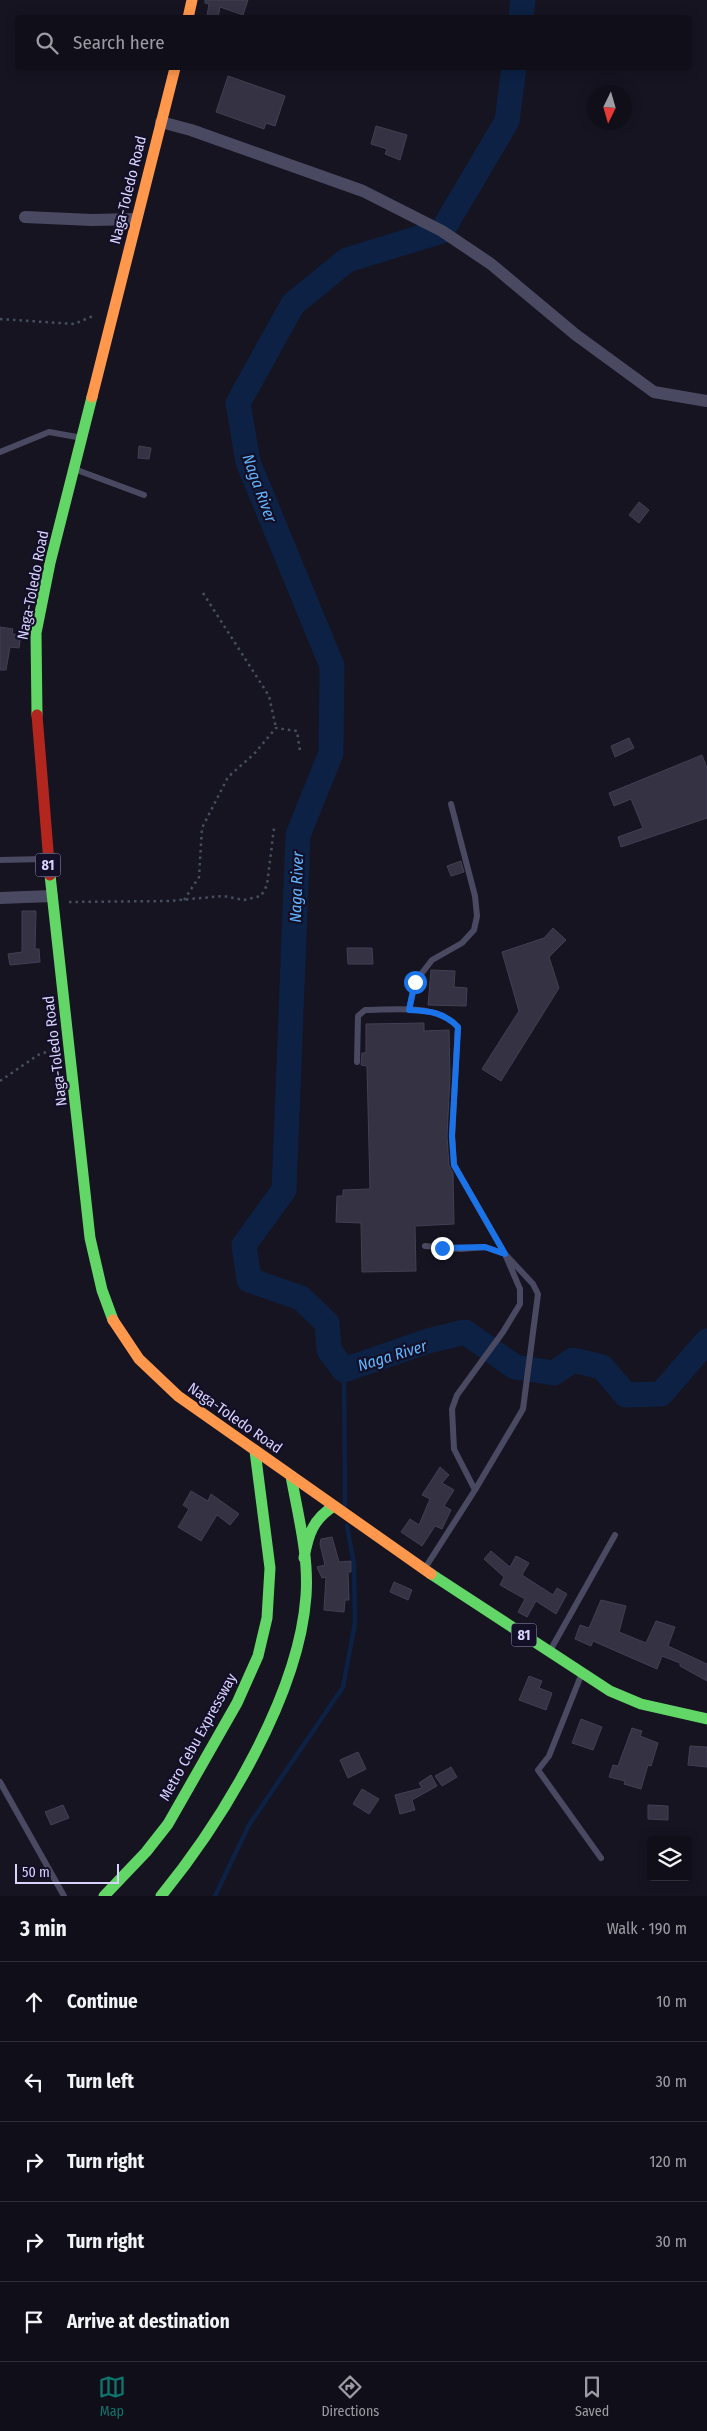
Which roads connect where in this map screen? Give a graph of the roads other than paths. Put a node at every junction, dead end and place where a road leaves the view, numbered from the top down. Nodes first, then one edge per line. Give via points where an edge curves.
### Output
1 (192, 0) edge
2 (189, 15) edge
3 (174, 70) edge
4 (161, 122) junction
5 (25, 217) dead end
6 (136, 220) junction
7 (707, 401) edge
8 (81, 438) junction
9 (0, 452) edge
10 (73, 468) junction
11 (144, 495) dead end
12 (452, 804) dead end
13 (48, 858) junction
14 (0, 860) edge
15 (0, 898) edge
16 (52, 899) junction
17 (409, 1010) junction
18 (356, 1062) dead end
19 (425, 1246) dead end
20 (505, 1254) junction
21 (255, 1451) junction
22 (291, 1476) junction
23 (475, 1490) junction
24 (336, 1508) junction
25 (615, 1535) dead end
26 (304, 1558) junction
27 (425, 1568) junction
28 (549, 1652) junction
29 (582, 1674) junction
30 (707, 1719) edge
31 (0, 1782) edge
32 (601, 1858) dead end
33 (64, 1896) edge
34 (104, 1896) edge
35 (160, 1896) edge

1 - 2 main road
3 - 4 main road, Naga-Toledo Road / 81
4 - 6 main road, Naga-Toledo Road / 81
4 - 7 street via 364,190 442,231 491,264 576,336 654,392
5 - 6 street
6 - 8 main road, Naga-Toledo Road / 81
8 - 9 lane via 49,432
8 - 10 main road, Naga-Toledo Road / 81
10 - 11 lane
10 - 13 main road, Naga-Toledo Road / 81 via 36,633 35,693
12 - 17 lane via 477,916 474,930 462,943 432,960 415,982
13 - 14 lane
13 - 16 main road, Naga-Toledo Road / 81
15 - 16 street
16 - 21 main road, Naga-Toledo Road / 81 via 90,1238 102,1291 122,1338 161,1384
17 - 18 lane via 365,1010 358,1016
17 - 20 lane via 438,1013 458,1027 452,1136 454,1165
19 - 20 lane via 485,1247
20 - 23 lane via 533,1284 538,1294 537,1305 523,1409
20 - 23 lane via 520,1289 520,1304 457,1395 452,1409 454,1449
21 - 22 main road, Naga-Toledo Road / 81
21 - 34 main road, Metro Cebu Expressway via 270,1568 268,1618 258,1656 237,1703 168,1824
22 - 24 main road, Naga-Toledo Road / 81
22 - 26 main road
23 - 27 lane
24 - 26 main road via 318,1516 310,1528
24 - 27 main road, Naga-Toledo Road / 81
25 - 28 lane
26 - 35 main road via 306,1595 301,1634 292,1672 273,1717 208,1834 185,1868
27 - 28 main road, Naga-Toledo Road / 81
28 - 29 main road, Naga-Toledo Road / 81
29 - 30 main road, Naga-Toledo Road / 81 via 641,1704
29 - 32 lane via 548,1756 538,1770
31 - 33 lane

